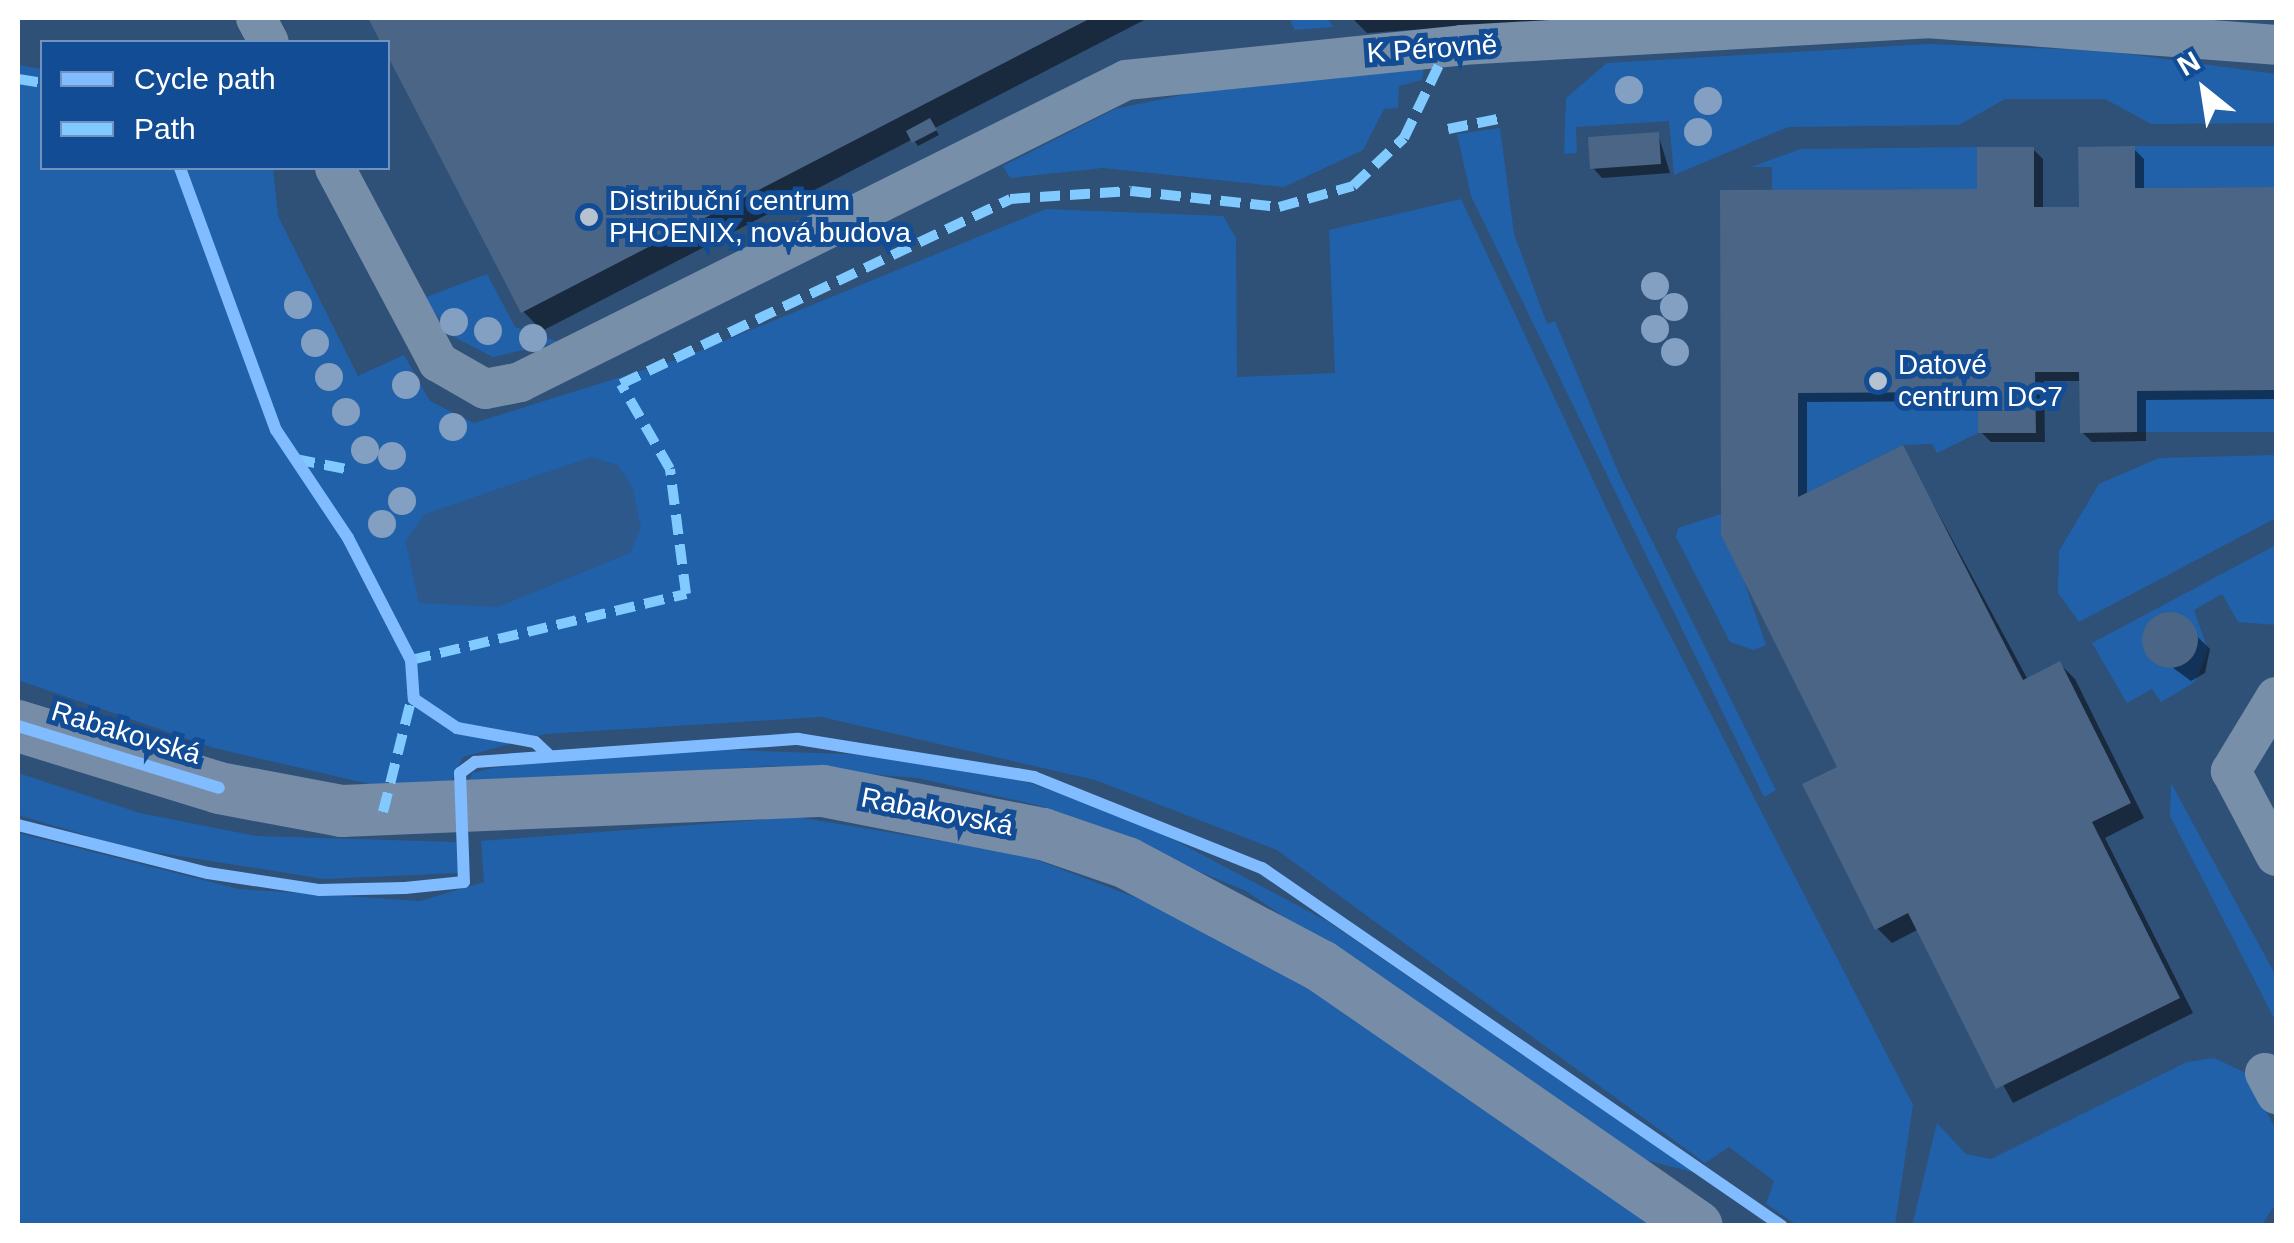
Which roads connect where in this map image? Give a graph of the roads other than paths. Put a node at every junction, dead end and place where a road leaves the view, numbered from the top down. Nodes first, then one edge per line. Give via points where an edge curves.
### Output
1 (256, 18) edge
2 (2264, 18) edge
3 (269, 40) edge
4 (2276, 43) edge
5 (336, 170) edge
6 (2276, 697) edge
7 (18, 726) edge
8 (2276, 856) edge
9 (1697, 1226) edge

1 - 3 street
2 - 4 street
4 - 5 street, K Pérovně via 1927,18 1185,69 1126,80 520,382 484,390 438,362
6 - 8 street via 2231,771
7 - 9 main road, Rabakovská via 219,788 342,810 462,813 677,793 824,791 1044,834 1144,871 1322,966

